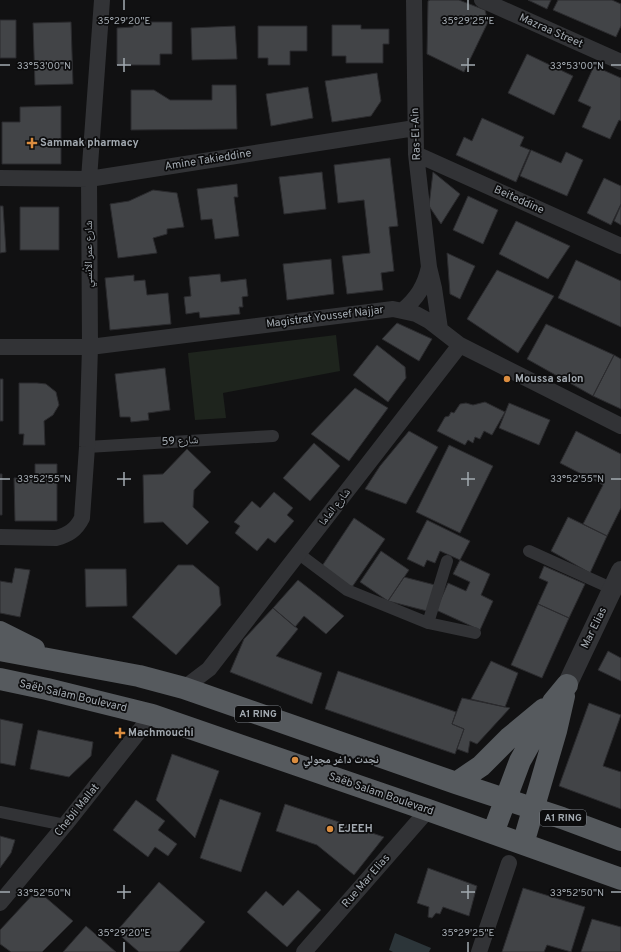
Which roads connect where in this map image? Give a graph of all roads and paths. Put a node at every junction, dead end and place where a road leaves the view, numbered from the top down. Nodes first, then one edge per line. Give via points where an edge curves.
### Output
1 (102, 0) edge
2 (414, 0) edge
3 (482, 0) edge
4 (621, 62) edge
5 (415, 128) junction
6 (416, 154) junction
7 (0, 178) edge
8 (89, 179) junction
9 (621, 246) edge
10 (429, 267) junction
11 (403, 310) junction
12 (440, 329) junction
13 (460, 345) junction
14 (0, 347) edge
15 (90, 347) junction
16 (621, 426) edge
17 (273, 436) dead end
18 (86, 447) junction
19 (0, 537) edge
20 (529, 551) dead end
21 (299, 554) junction
22 (447, 561) dead end
23 (617, 580) edge
24 (428, 623) junction
25 (0, 632) edge
26 (475, 633) dead end
27 (0, 650) edge
28 (56, 660) junction
29 (210, 669) junction
30 (0, 679) edge
31 (0, 684) edge
32 (567, 686) junction
33 (184, 688) junction
34 (47, 689) junction
35 (212, 698) junction
36 (553, 702) junction
37 (152, 715) junction
38 (456, 782) junction
39 (505, 799) junction
40 (534, 808) junction
41 (428, 810) junction
42 (0, 812) edge
43 (65, 825) junction
44 (493, 833) junction
45 (621, 840) edge
46 (523, 844) junction
47 (508, 863) dead end
48 (621, 879) edge
49 (0, 903) edge
50 (304, 952) edge
51 (479, 952) edge

1 - 8 street, شارع عمر الأنسي
2 - 5 street, Ras-El-Ain
3 - 4 street, Mazraa Street
5 - 6 street, Ras-El-Ain
5 - 8 street, Amine Takieddine
6 - 9 street, Beiteddine
6 - 10 street, Ras-El-Ain
7 - 8 street, Amine Takieddine
8 - 15 street, شارع عمر الأنسي
10 - 11 street, Ras-El-Ain via 420,292
10 - 12 street, Ras-El-Ain
11 - 12 street, Magistrat Youssef Najjar via 416,314
11 - 15 street, Magistrat Youssef Najjar via 392,309
12 - 13 street, Magistrat Youssef Najjar
13 - 16 street, Magistrat Youssef Najjar
13 - 21 street, شارع الماما
14 - 15 street, Magistrat Youssef Najjar
15 - 18 street, شارع عمر الأنسي
17 - 18 street, شارع 59
18 - 19 street, شارع عمر الأنسي via 82,518 76,528 64,536 48,538
20 - 23 street
21 - 24 street via 347,590
21 - 29 street, شارع الماما
22 - 24 street
23 - 32 street, Mar Elias
24 - 26 street
25 - 28 highway
27 - 28 highway, A1 RING
28 - 33 highway, A1 RING via 139,676
29 - 33 street, شارع الماما
29 - 35 street
30 - 34 highway, Saëb Salam Boulevard
31 - 34 highway
32 - 36 highway
32 - 40 highway
33 - 35 highway, A1 RING
34 - 37 highway, Saëb Salam Boulevard
35 - 38 highway, A1 RING
36 - 38 highway via 509,738 481,766
36 - 39 highway via 520,761
37 - 41 highway, Saëb Salam Boulevard
37 - 43 street, Chebli Mallat
38 - 39 highway, A1 RING
39 - 40 highway, A1 RING
39 - 44 highway
40 - 45 highway, A1 RING
40 - 46 highway
41 - 44 highway, Saëb Salam Boulevard
41 - 50 street, Rue Mar Elias
42 - 43 street
43 - 49 street, Chebli Mallat
44 - 46 highway, Saëb Salam Boulevard
46 - 48 highway, Saëb Salam Boulevard
47 - 51 street

